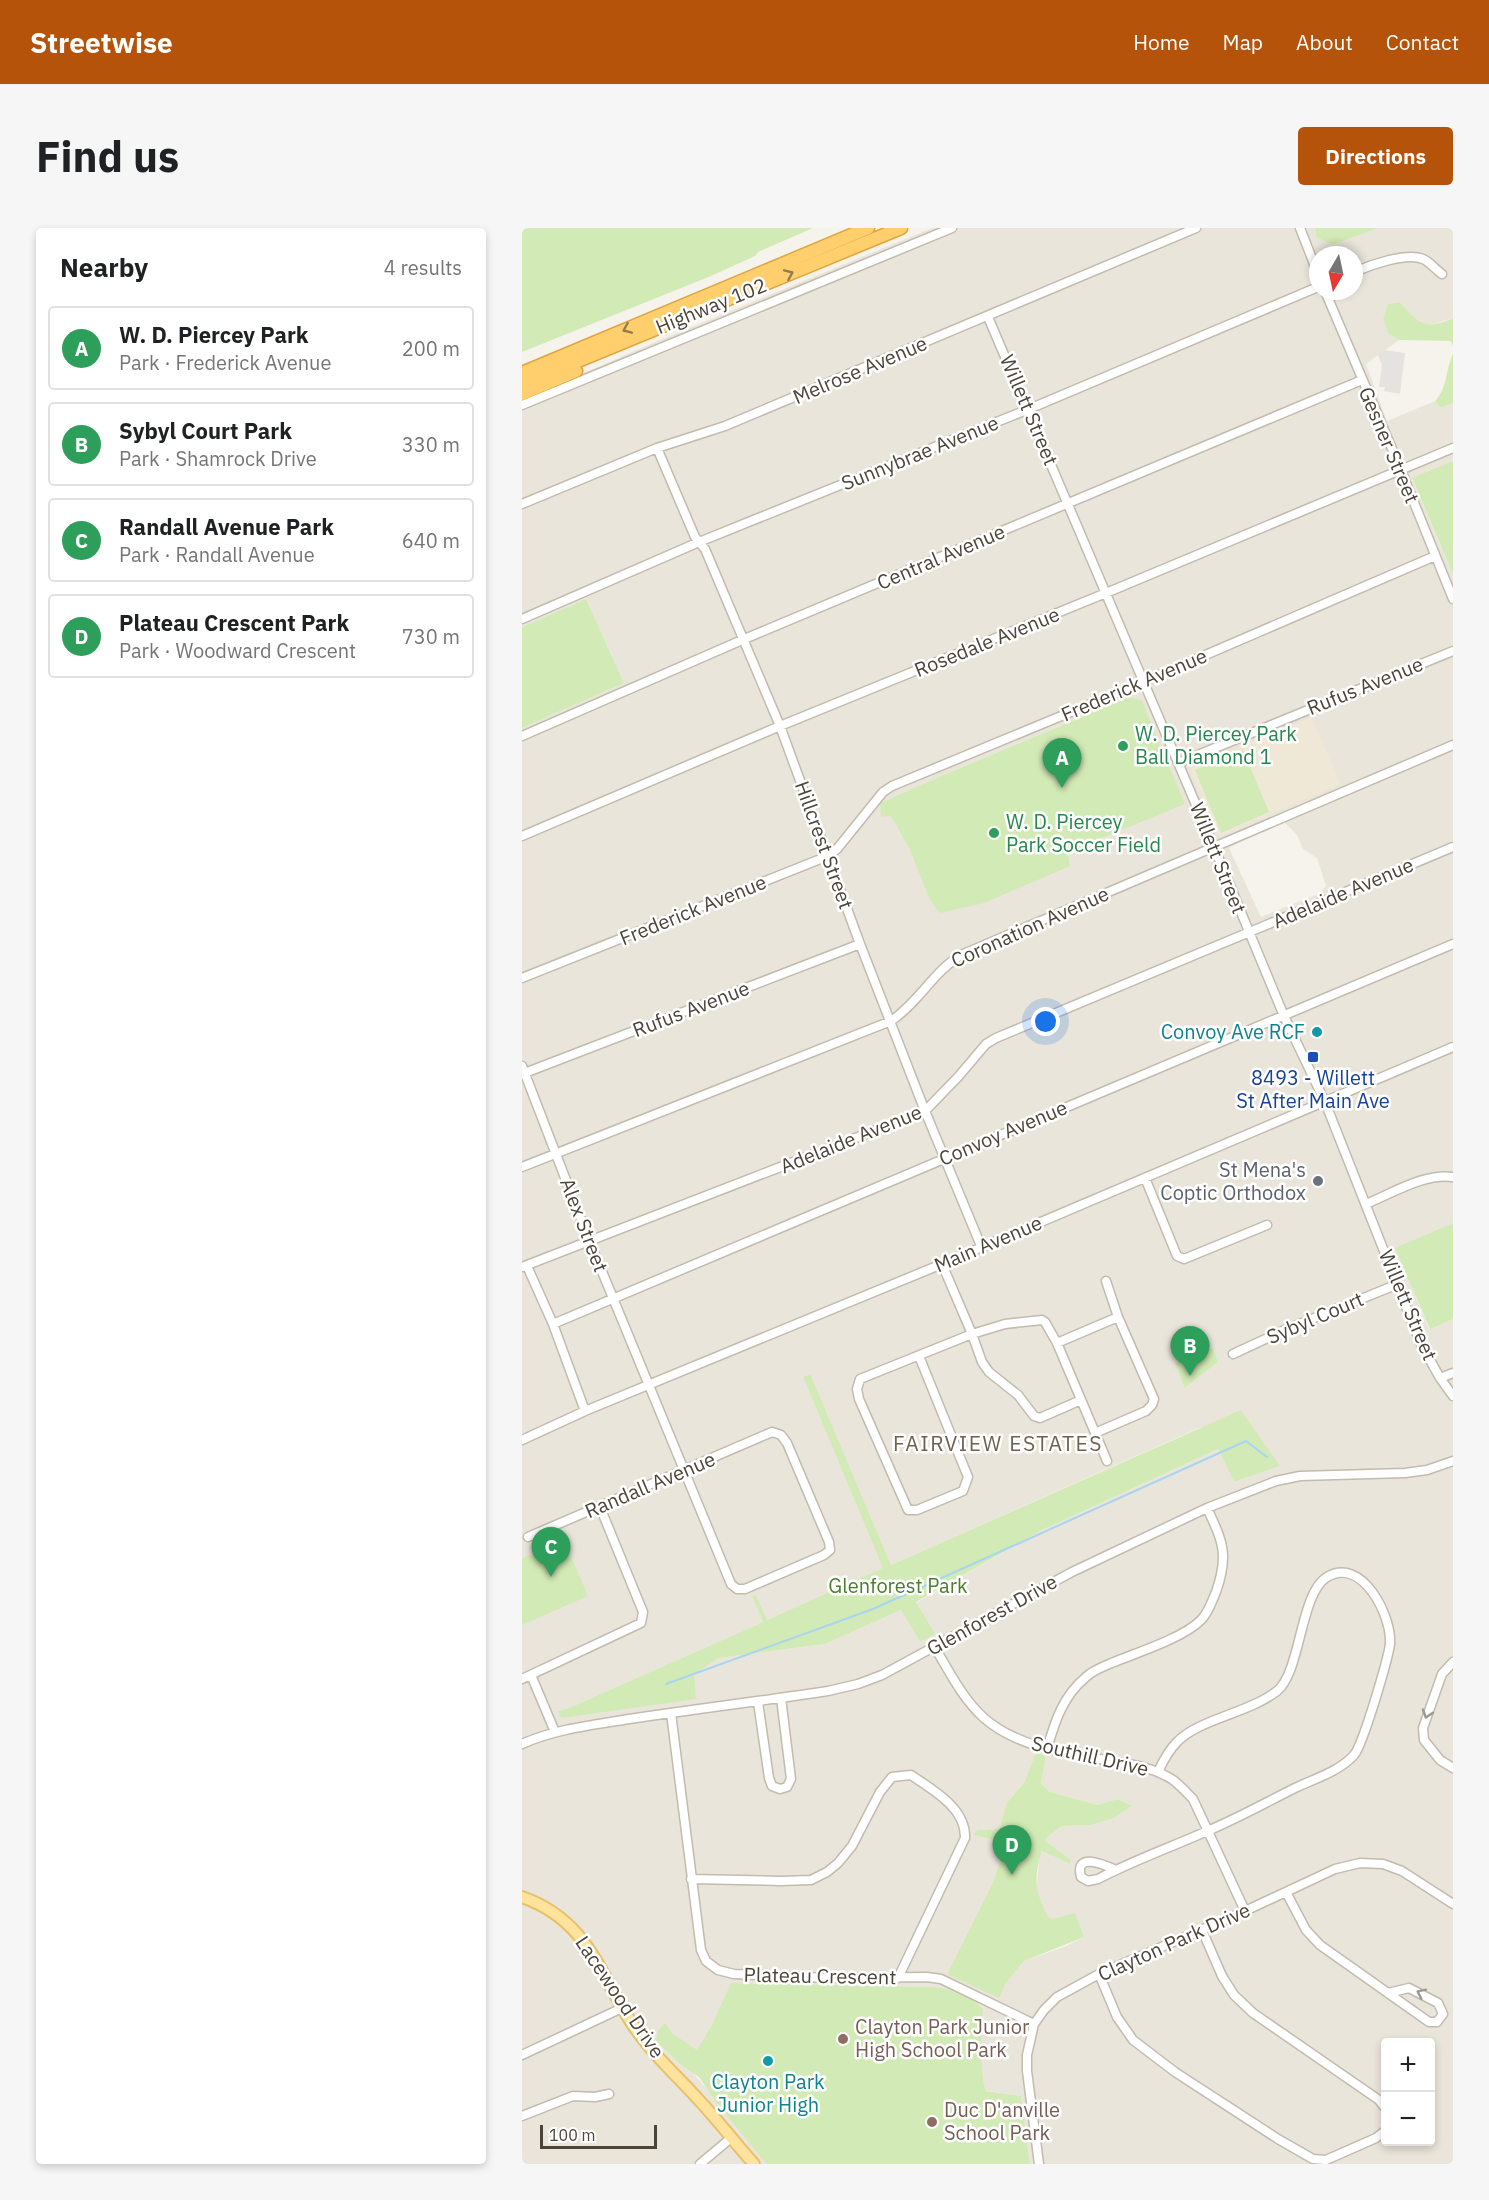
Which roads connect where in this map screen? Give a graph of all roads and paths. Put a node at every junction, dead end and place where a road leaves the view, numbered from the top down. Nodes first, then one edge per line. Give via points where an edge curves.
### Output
1 (868, 228) edge
2 (901, 228) edge
3 (952, 228) edge
4 (1196, 228) edge
5 (1300, 228) edge
6 (1309, 251) edge
7 (1363, 268) edge
8 (1442, 274) dead end
9 (1309, 291) edge
10 (1329, 300) edge
11 (696, 313) junction
12 (988, 317) junction
13 (585, 347) junction
14 (522, 368) edge
15 (522, 373) edge
16 (1362, 380) junction
17 (522, 384) edge
18 (522, 394) edge
19 (522, 405) edge
20 (1029, 410) junction
21 (657, 448) junction
22 (1453, 448) edge
23 (1401, 470) junction
24 (522, 504) edge
25 (1069, 504) junction
26 (699, 542) junction
27 (1435, 556) junction
28 (1106, 593) junction
29 (1453, 599) edge
30 (522, 619) edge
31 (742, 640) junction
32 (1453, 651) edge
33 (1142, 681) junction
34 (780, 726) junction
35 (522, 736) edge
36 (1453, 745) edge
37 (1178, 763) junction
38 (522, 836) edge
39 (1214, 847) junction
40 (1453, 847) edge
41 (828, 856) junction
42 (1248, 933) junction
43 (860, 944) junction
44 (1453, 944) edge
45 (522, 978) edge
46 (1284, 1016) junction
47 (891, 1021) junction
48 (1453, 1047) edge
49 (523, 1071) edge
50 (1325, 1102) junction
51 (925, 1111) junction
52 (557, 1154) junction
53 (944, 1158) junction
54 (522, 1167) edge
55 (1453, 1177) edge
56 (1145, 1178) junction
57 (1366, 1204) junction
58 (1267, 1225) dead end
59 (589, 1240) junction
60 (981, 1246) junction
61 (942, 1264) junction
62 (524, 1266) edge
63 (1106, 1281) dead end
64 (1398, 1284) junction
65 (614, 1300) junction
66 (1118, 1317) junction
67 (553, 1324) junction
68 (972, 1334) junction
69 (1057, 1343) junction
70 (1233, 1354) dead end
71 (919, 1356) junction
72 (1453, 1373) edge
73 (1440, 1378) junction
74 (648, 1385) junction
75 (1453, 1396) edge
76 (1081, 1400) junction
77 (585, 1411) junction
78 (1095, 1433) junction
79 (522, 1440) edge
80 (1107, 1461) dead end
81 (1449, 1463) edge
82 (684, 1471) junction
83 (1453, 1474) edge
84 (600, 1507) junction
85 (1207, 1508) junction
86 (528, 1537) dead end
87 (737, 1589) joint
88 (934, 1646) junction
89 (1453, 1662) edge
90 (526, 1677) edge
91 (781, 1698) junction
92 (759, 1702) junction
93 (671, 1713) junction
94 (555, 1732) junction
95 (522, 1744) edge
96 (1047, 1749) junction
97 (1453, 1768) edge
98 (1158, 1772) junction
99 (1208, 1831) junction
100 (1116, 1870) dead end
101 (691, 1880) junction
102 (1286, 1892) junction
103 (522, 1897) edge
104 (1453, 1904) edge
105 (1245, 1911) junction
106 (1202, 1930) junction
107 (1099, 1974) junction
108 (897, 1978) junction
109 (1388, 1993) junction
110 (622, 2008) junction
111 (1034, 2024) junction
112 (522, 2055) edge
113 (609, 2094) dead end
114 (1381, 2103) edge
115 (522, 2116) edge
116 (1381, 2134) edge
117 (731, 2139) junction
118 (700, 2164) edge
119 (754, 2164) edge
120 (1039, 2164) edge

1 -> 13 highway, Highway 102
11 -> 2 highway, Highway 102
3 - 19 street
4 - 12 street, Melrose Avenue
5 - 6 street
7 - 8 street via 1377,262 1422,259
9 - 20 street, Sunnybrae Avenue
10 - 16 street, Gesner Street
11 - 17 highway, Highway 102
11 - 18 highway via 638,344
12 - 20 street, Willett Street
12 - 21 street, Melrose Avenue via 725,426
13 - 14 highway
13 - 15 highway, Highway 102
16 - 23 street, Gesner Street
16 - 25 street, Central Avenue
20 - 25 street, Willett Street
20 - 26 street, Sunnybrae Avenue
21 - 24 street, Melrose Avenue
21 - 26 street, Hillcrest Street
22 - 23 street, Rosedale Avenue
23 - 27 street, Gesner Street
23 - 28 street, Rosedale Avenue
25 - 28 street, Willett Street
25 - 31 street, Central Avenue
26 - 30 street, Sunnybrae Avenue
26 - 31 street, Hillcrest Street
27 - 29 street, Gesner Street
27 - 33 street, Frederick Avenue
28 - 33 street, Willett Street
28 - 34 street, Rosedale Avenue
31 - 34 street, Hillcrest Street
31 - 35 street, Central Avenue
32 - 37 street, Rufus Avenue
33 - 37 street, Willett Street
33 - 41 street, Frederick Avenue via 892,786
34 - 38 street, Rosedale Avenue
34 - 41 street, Hillcrest Street
36 - 39 street, Coronation Avenue
37 - 39 street, Willett Street
39 - 42 street, Willett Street
39 - 47 street, Coronation Avenue via 961,955 940,969 909,1007
40 - 42 street, Adelaide Avenue
41 - 43 street, Hillcrest Street
41 - 45 street, Frederick Avenue
42 - 46 street, Willett Street
42 - 51 street, Adelaide Avenue via 996,1038
43 - 47 street, Hillcrest Street
43 - 49 street, Rufus Avenue
44 - 46 street, Convoy Avenue
46 - 50 street, Willett Street
46 - 53 street, Convoy Avenue
47 - 51 street, Hillcrest Street
47 - 52 street, Coronation Avenue
48 - 50 street, Main Avenue
49 - 52 street, Alex Street
50 - 56 street, Main Avenue
50 - 57 street, Willett Street
51 - 53 street, Hillcrest Street
51 - 59 street, Adelaide Avenue
52 - 54 street, Coronation Avenue
52 - 59 street, Alex Street
53 - 60 street, Hillcrest Street
53 - 65 street, Convoy Avenue
55 - 57 street via 1425,1179
56 - 58 street via 1177,1256 1184,1260
56 - 60 street, Main Avenue
57 - 64 street, Willett Street
59 - 62 street, Adelaide Avenue
59 - 65 street, Alex Street
60 - 61 street, Main Avenue
61 - 68 street
61 - 74 street, Main Avenue
62 - 67 street
63 - 66 street
64 - 70 street, Sybyl Court
64 - 73 street, Willett Street via 1420,1342
65 - 67 street, Convoy Avenue
65 - 74 street, Alex Street
66 - 69 street
66 - 78 street via 1154,1399 1146,1411
67 - 77 street
68 - 69 street via 1005,1324 1042,1320
68 - 71 street
68 - 76 street via 989,1372 1018,1395 1034,1416 1040,1418
69 - 76 street
71 - 71 street via 860,1380 857,1389 903,1502 908,1509 917,1510 963,1491 968,1477
72 - 73 street
73 - 75 street, Willett Street
74 - 77 street, Main Avenue
74 - 82 street, Alex Street
76 - 78 street
77 - 79 street, Main Avenue
78 - 80 street
81 - 83 street
81 - 85 street, Glenforest Drive via 1427,1470 1382,1475 1300,1476 1276,1481
82 - 84 street, Randall Avenue
82 - 87 street, Alex Street via 731,1584
82 - 87 street, Randall Avenue via 772,1432 787,1443 830,1550 746,1589
84 - 86 street, Randall Avenue
84 - 90 street via 643,1612 641,1623
85 - 88 street, Glenforest Drive via 1072,1572
85 - 96 street via 1222,1539 1223,1556 1210,1608 1187,1631 1087,1676 1068,1695 1056,1717
88 - 91 street, Glenforest Drive via 858,1684
88 - 96 street, Southill Drive via 969,1703 985,1719
89 -> 97 street via 1442,1674 1423,1728 1424,1740 1440,1760
90 - 94 street
91 - 92 street, Glenforest Drive
91 - 92 street via 791,1779 780,1789 772,1786 769,1778
92 - 93 street, Glenforest Drive
93 - 94 street, Glenforest Drive
93 - 101 street, Plateau Crescent
94 - 95 street, Glenforest Drive
96 - 98 street, Southill Drive
98 - 99 street, Southill Drive via 1193,1799
98 - 99 street via 1178,1740 1266,1700 1282,1687 1319,1584 1337,1573 1349,1574 1368,1585 1387,1622 1390,1645 1354,1755 1335,1769
99 - 100 street
99 - 105 street, Southill Drive
101 - 108 street, Plateau Crescent via 701,1950 706,1961 718,1970 749,1976
101 - 108 street via 811,1880 838,1863 852,1846 880,1791 892,1777 911,1775 956,1811 966,1828 965,1838
102 - 104 street, Clayton Park Drive via 1335,1869 1373,1862 1402,1871
102 - 105 street, Clayton Park Drive
102 - 109 street via 1306,1929 1320,1945
103 - 110 main road, Lacewood Drive via 557,1915 587,1944
105 - 106 street, Clayton Park Drive
106 - 107 street, Clayton Park Drive
106 - 114 street via 1222,1976 1240,2001
107 - 111 street, Clayton Park Drive via 1057,1997
107 - 116 street via 1117,2016 1133,2040 1231,2109 1313,2159 1326,2160
108 - 111 street, Plateau Crescent via 941,1979
109 -> 109 street via 1429,2022 1437,2022 1443,2014 1438,2003 1409,1988
110 - 112 street
110 - 117 main road, Lacewood Drive via 646,2043
111 - 120 street, Clayton Park Drive via 1027,2071
113 - 115 street via 573,2096
117 - 118 street
117 - 119 main road, Lacewood Drive

